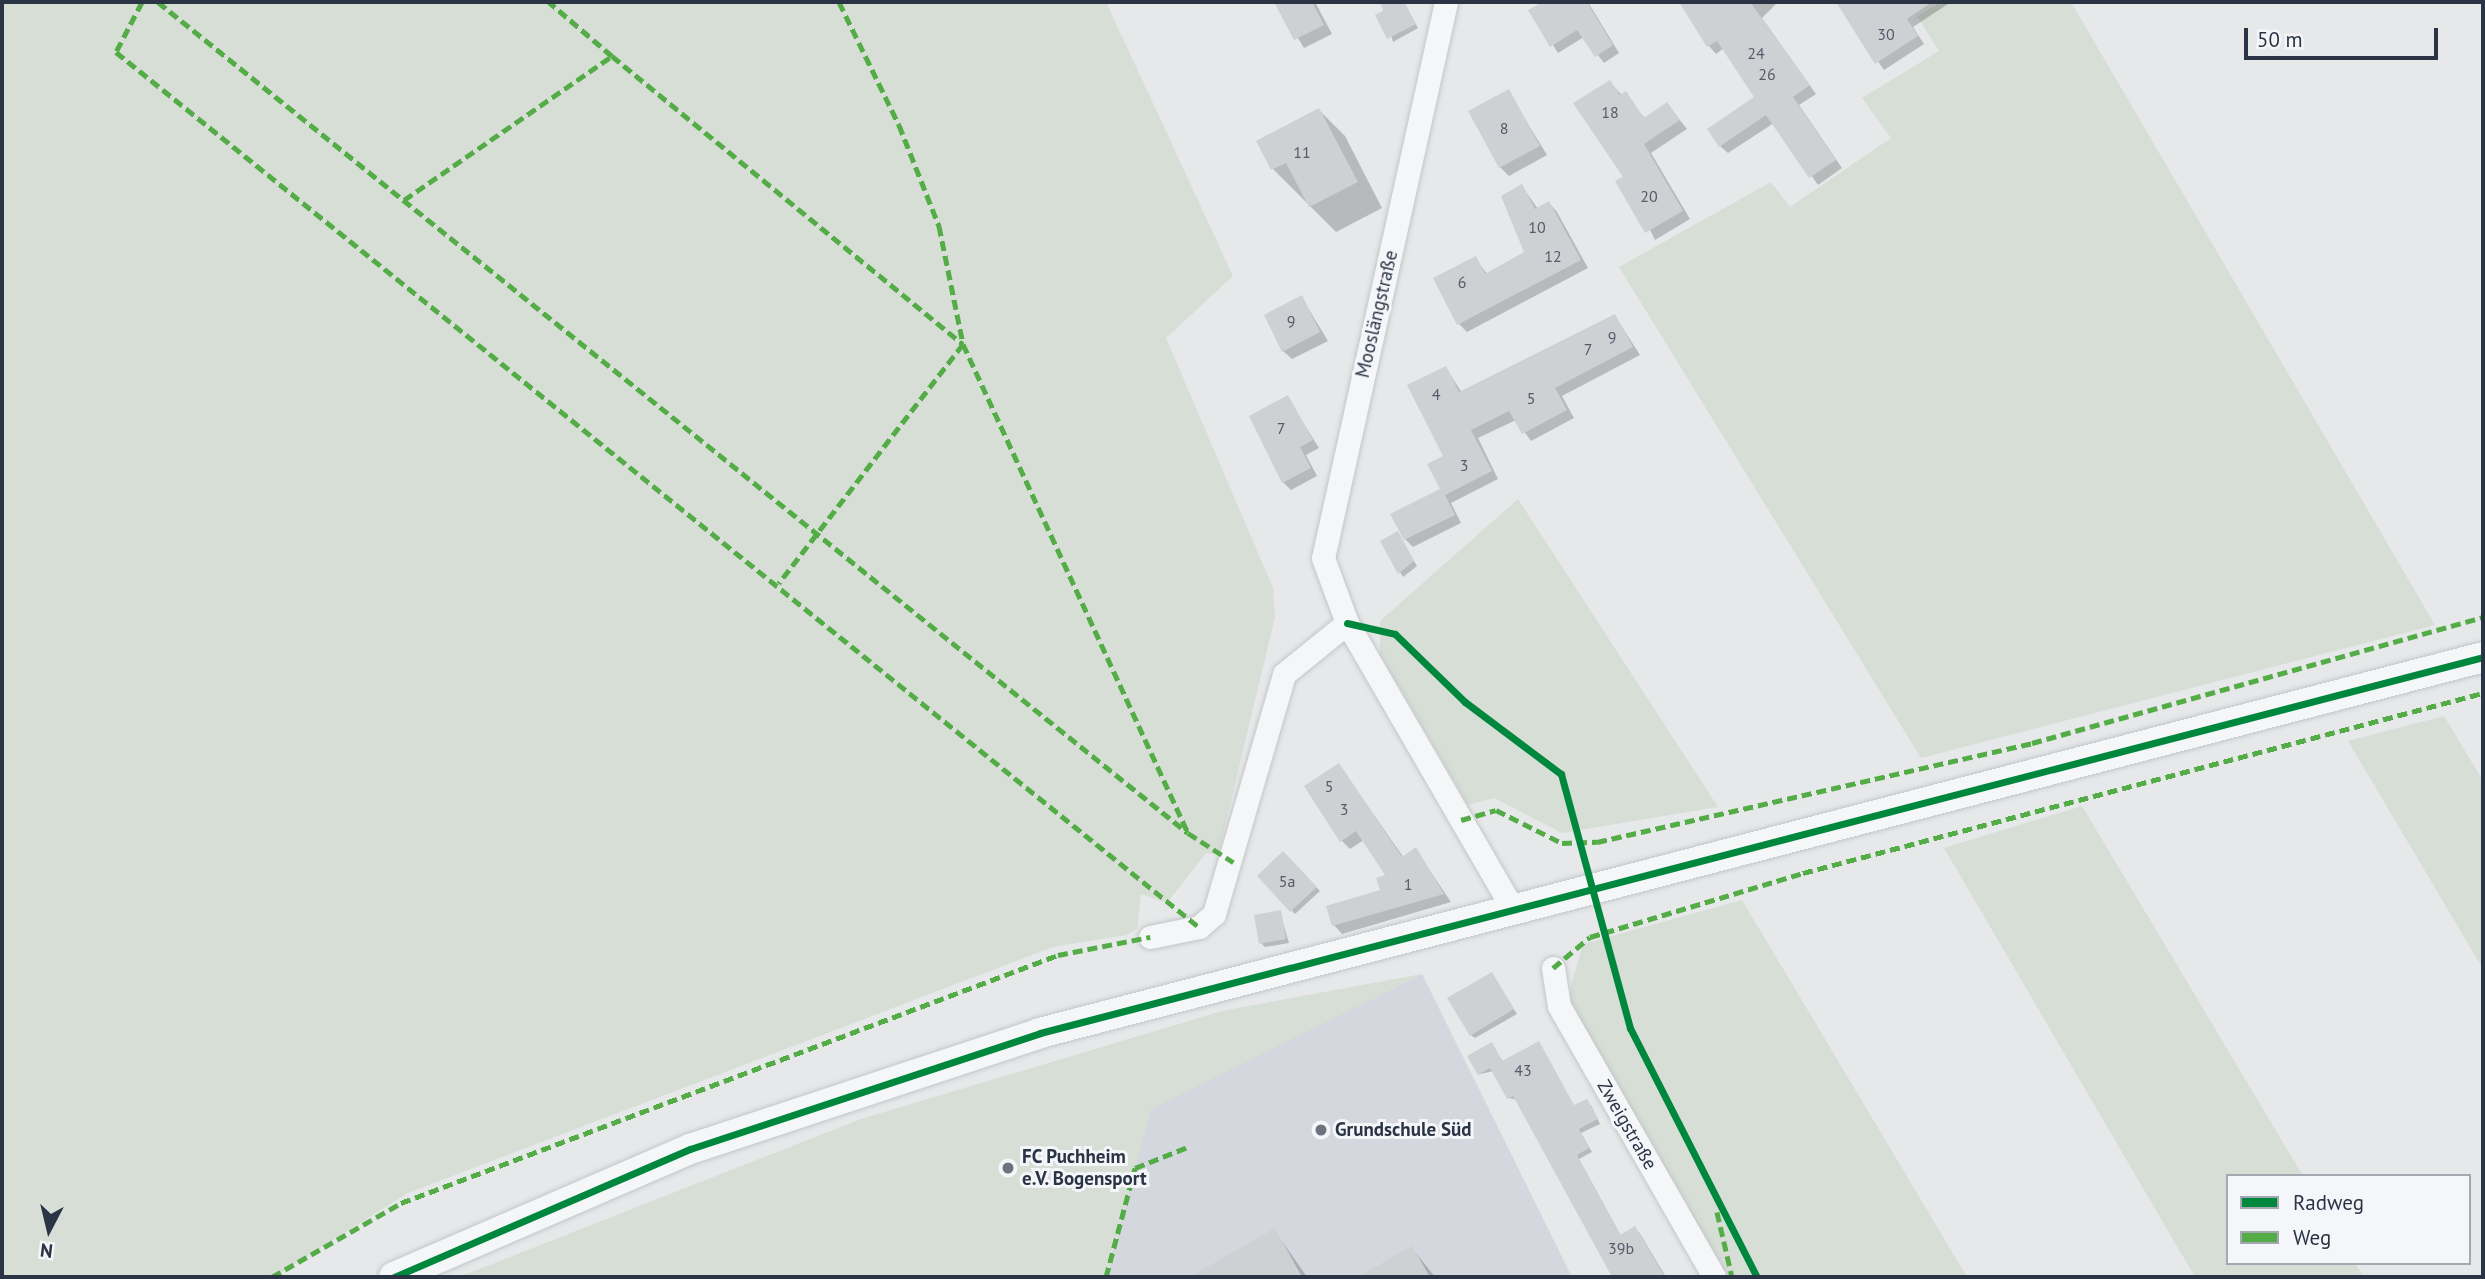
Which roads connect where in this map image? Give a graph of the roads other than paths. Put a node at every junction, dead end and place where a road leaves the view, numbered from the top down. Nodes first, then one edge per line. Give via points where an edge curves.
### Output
1 (1446, 2) edge
2 (1347, 623) junction
3 (2483, 657) edge
4 (1513, 909) junction
5 (1150, 937) dead end
6 (1553, 968) dead end
7 (394, 1277) edge
8 (1714, 1277) edge

1 - 2 street, Mooslängstraße via 1325,531 1323,558
2 - 4 street, Mooslängstraße
2 - 5 street via 1284,674 1214,914 1199,927
3 - 4 street
4 - 7 street via 1040,1033 690,1150
6 - 8 street, Zweigstraße via 1559,1006

